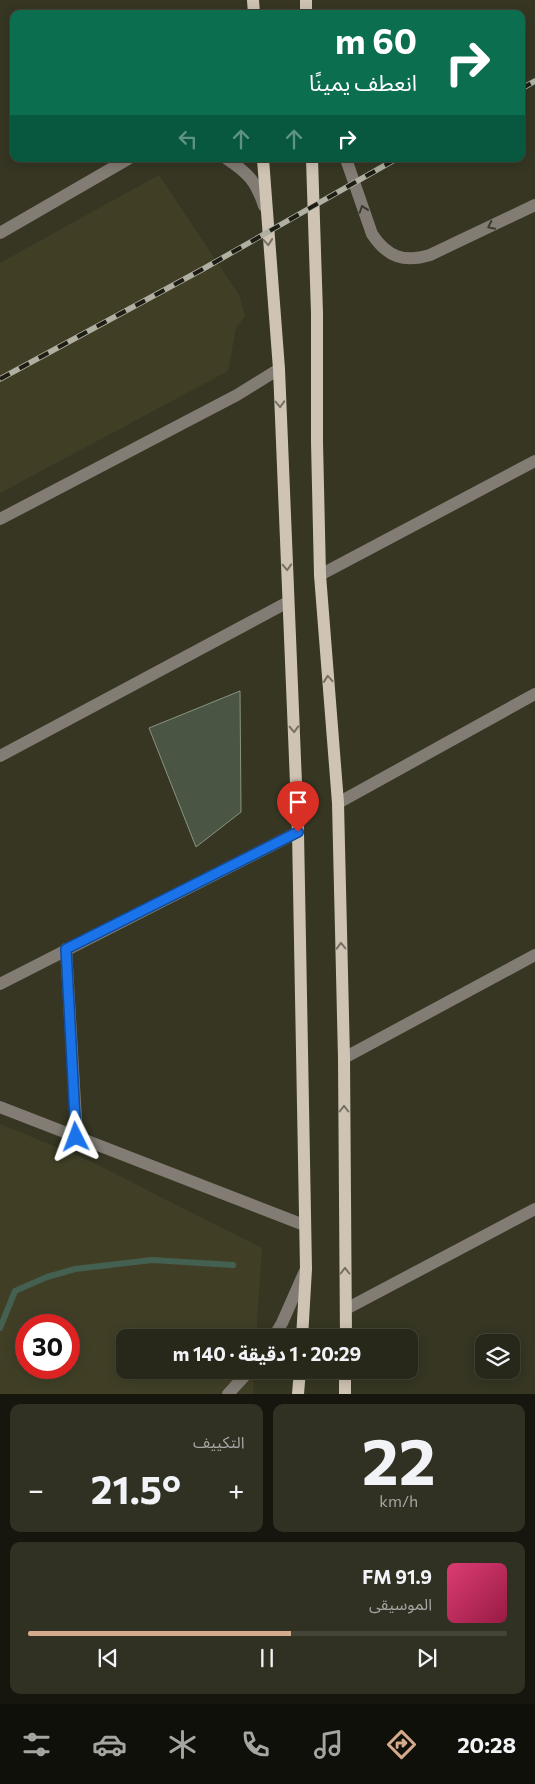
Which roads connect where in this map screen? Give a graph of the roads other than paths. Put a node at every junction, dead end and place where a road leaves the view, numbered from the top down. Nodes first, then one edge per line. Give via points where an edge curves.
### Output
1 (123, 162) edge
2 (231, 162) edge
3 (263, 162) edge
4 (312, 162) edge
5 (347, 162) edge
6 (535, 205) edge
7 (266, 210) junction
8 (0, 233) edge
9 (278, 369) junction
10 (535, 461) edge
11 (0, 520) edge
12 (320, 575) junction
13 (288, 602) junction
14 (535, 694) edge
15 (0, 756) edge
16 (338, 803) junction
17 (298, 832) junction
18 (66, 949) junction
19 (535, 955) edge
20 (0, 984) edge
21 (344, 1058) junction
22 (0, 1107) edge
23 (76, 1137) junction
24 (535, 1209) edge
25 (304, 1225) junction
26 (306, 1268) junction
27 (346, 1309) junction
28 (278, 1329) edge
29 (303, 1329) edge
30 (346, 1329) edge
31 (242, 1379) edge
32 (299, 1379) edge
33 (346, 1379) edge
34 (228, 1394) edge
35 (298, 1394) edge
36 (345, 1394) edge

1 - 8 street
2 - 7 street via 246,172 259,190
3 - 7 main road
4 - 12 main road
6 -> 5 street via 430,255 419,259 396,257 386,251 372,234
7 -> 9 main road
9 - 11 street via 237,395
9 -> 13 main road
10 - 12 street
16 -> 12 main road
13 - 15 street
13 -> 17 main road
14 - 16 street
21 -> 16 main road
17 - 18 street
17 - 25 main road
18 - 20 street
18 - 23 street
19 - 21 street
27 -> 21 main road
22 - 23 street
23 - 25 street
24 - 27 street
25 - 26 main road
26 - 28 street
26 - 29 main road
27 - 30 main road
31 - 34 street
32 - 35 main road
33 - 36 main road

